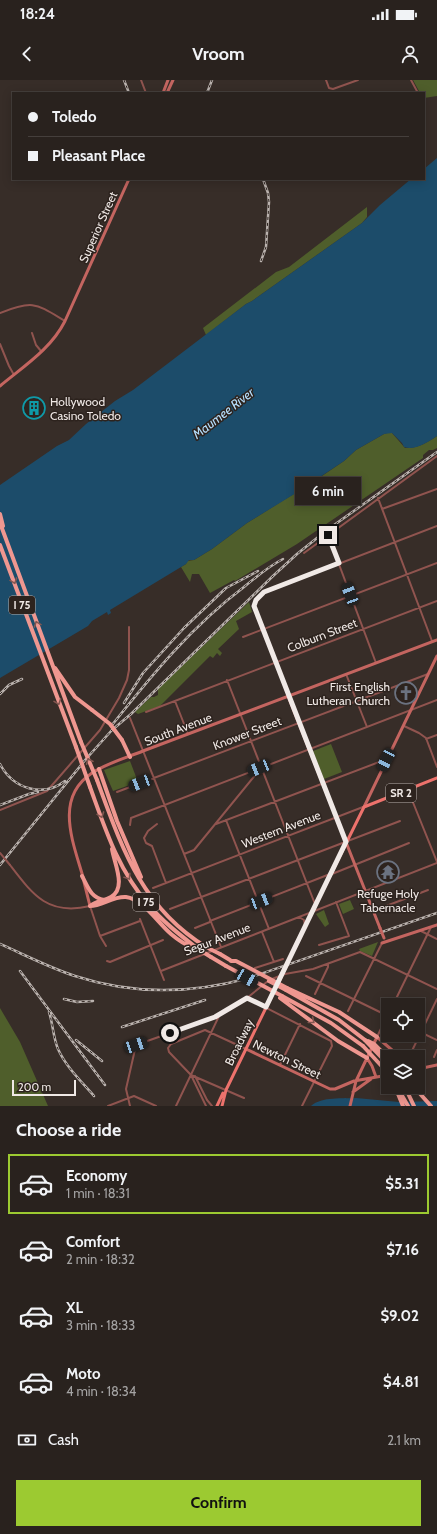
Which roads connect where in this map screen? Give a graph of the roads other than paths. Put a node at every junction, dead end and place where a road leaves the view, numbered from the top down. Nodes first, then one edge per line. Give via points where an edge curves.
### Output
1 (141, 80) edge
2 (168, 80) edge
3 (172, 80) edge
4 (326, 80) edge
5 (358, 80) edge
6 (412, 80) edge
7 (354, 81) edge
8 (146, 92) edge
9 (163, 92) edge
10 (167, 92) edge
11 (416, 92) edge
12 (129, 180) edge
13 (0, 313) edge
14 (66, 321) junction
15 (32, 333) dead end
16 (0, 344) edge
17 (42, 352) junction
18 (14, 375) junction
19 (0, 386) edge
20 (437, 456) edge
21 (437, 489) edge
22 (378, 498) junction
23 (382, 509) junction
24 (0, 514) edge
25 (0, 523) edge
26 (437, 526) edge
27 (328, 535) junction
28 (395, 542) junction
29 (0, 545) edge
30 (11, 553) junction
31 (304, 553) dead end
32 (339, 563) junction
33 (437, 563) edge
34 (407, 574) junction
35 (351, 596) junction
36 (437, 601) edge
37 (419, 608) junction
38 (130, 627) dead end
39 (263, 629) junction
40 (363, 629) junction
41 (243, 637) dead end
42 (437, 640) edge
43 (432, 641) junction
44 (437, 645) edge
45 (437, 656) edge
46 (50, 661) junction
47 (275, 662) junction
48 (376, 663) junction
49 (346, 674) junction
50 (428, 674) junction
51 (227, 680) junction
52 (288, 696) junction
53 (437, 700) edge
54 (175, 701) junction
55 (357, 701) junction
56 (411, 710) junction
57 (146, 712) dead end
58 (241, 714) junction
59 (130, 718) dead end
60 (299, 723) junction
61 (403, 726) junction
62 (367, 727) junction
63 (188, 734) junction
64 (437, 735) edge
65 (426, 739) junction
66 (251, 741) junction
67 (309, 749) junction
68 (143, 751) junction
69 (130, 756) junction
70 (387, 759) junction
71 (261, 768) junction
72 (437, 768) edge
73 (99, 769) junction
74 (154, 778) junction
75 (437, 778) edge
76 (323, 783) junction
77 (408, 790) junction
78 (117, 792) dead end
79 (275, 802) junction
80 (164, 805) junction
81 (364, 807) junction
82 (0, 810) edge
83 (336, 818) junction
84 (226, 820) junction
85 (400, 821) dead end
86 (157, 824) dead end
87 (216, 824) junction
88 (130, 825) dead end
89 (288, 836) junction
90 (346, 842) junction
91 (111, 843) junction
92 (409, 843) dead end
93 (0, 852) edge
94 (184, 854) junction
95 (240, 855) junction
96 (298, 860) junction
97 (437, 862) edge
98 (355, 865) junction
99 (191, 873) junction
100 (331, 874) junction
101 (82, 876) junction
102 (249, 879) junction
103 (166, 883) junction
104 (307, 883) junction
105 (153, 888) dead end
106 (428, 890) dead end
107 (365, 891) junction
108 (201, 898) junction
109 (104, 900) junction
110 (258, 902) junction
111 (336, 902) junction
112 (158, 905) junction
113 (90, 906) junction
114 (316, 906) junction
115 (170, 909) dead end
116 (373, 911) junction
117 (312, 912) junction
118 (298, 917) junction
119 (210, 921) junction
120 (437, 925) edge
121 (305, 926) junction
122 (431, 927) junction
123 (195, 928) dead end
124 (269, 929) junction
125 (420, 930) junction
126 (262, 931) junction
127 (427, 934) junction
128 (101, 937) junction
129 (437, 939) edge
130 (163, 940) dead end
131 (382, 943) junction
132 (319, 945) dead end
133 (106, 946) dead end
134 (150, 946) junction
135 (221, 947) junction
136 (198, 949) junction
137 (283, 958) dead end
138 (374, 959) junction
139 (107, 961) dead end
140 (274, 962) junction
141 (328, 964) junction
142 (255, 968) dead end
143 (161, 971) junction
144 (407, 975) junction
145 (306, 976) dead end
146 (164, 980) dead end
147 (320, 983) junction
148 (287, 989) junction
149 (437, 989) edge
150 (315, 994) dead end
151 (281, 997) junction
152 (247, 998) junction
153 (396, 998) edge
154 (354, 1000) junction
155 (437, 1000) edge
156 (266, 1007) junction
157 (348, 1011) dead end
158 (221, 1013) junction
159 (381, 1013) edge
160 (300, 1024) junction
161 (425, 1024) edge
162 (381, 1029) edge
163 (212, 1032) junction
164 (425, 1034) edge
165 (377, 1037) junction
166 (364, 1039) junction
167 (437, 1040) edge
168 (246, 1049) junction
169 (392, 1050) edge
170 (437, 1050) edge
171 (381, 1051) edge
172 (381, 1057) edge
173 (434, 1057) dead end
174 (367, 1058) junction
175 (279, 1065) junction
176 (437, 1065) edge
177 (381, 1066) edge
178 (425, 1067) edge
179 (191, 1075) junction
180 (195, 1075) junction
181 (381, 1076) edge
182 (376, 1077) junction
183 (356, 1081) junction
184 (314, 1082) junction
185 (226, 1090) junction
186 (353, 1092) junction
187 (399, 1094) edge
188 (400, 1094) edge
189 (408, 1094) edge
190 (420, 1094) edge
191 (128, 1098) junction
192 (244, 1098) dead end
193 (108, 1106) edge
194 (130, 1106) edge
195 (156, 1106) edge
196 (176, 1106) edge
197 (206, 1106) edge
198 (212, 1106) edge
199 (217, 1106) edge
200 (222, 1106) edge
201 (302, 1106) edge
202 (350, 1106) edge
203 (403, 1106) edge
204 (408, 1106) edge
205 (414, 1106) edge
206 (431, 1106) edge

1 - 8 street
2 - 9 street
3 - 10 street
4 - 7 street via 332,89
5 - 7 street
6 - 11 street
12 - 14 street, Superior Street
13 - 14 street via 34,304
14 - 17 street, Superior Street
15 - 17 street via 36,345
16 - 18 street
17 - 18 street, Superior Street
18 - 19 street, Superior Street
20 - 22 street
21 - 23 street
22 - 23 street
22 - 27 street
23 - 28 street
24 - 30 highway
25 - 30 highway, I 75 / I 75
26 - 28 street
27 - 31 street
27 - 32 street
28 - 32 street
28 - 34 street
29 -> 91 highway, I 75, bridge
46 -> 30 highway, I 75 / I 75
32 - 35 street
32 - 39 street via 264,592 254,606
33 - 34 street
34 - 35 street
34 - 37 street
35 - 39 street
35 - 40 street
36 - 37 street, Colburn Street
37 - 40 street, Colburn Street
37 - 43 street
38 - 82 street via 127,680 100,730 47,791
39 - 41 street
39 - 47 street
40 - 47 street, Colburn Street
40 - 48 street
42 - 43 street, South Avenue
43 - 44 street
43 - 48 street, South Avenue
45 - 50 street, Broadway
46 - 69 highway, bridge via 75,697 110,724
112 -> 46 highway, I 75 / I 75, bridge via 130,863
47 - 51 street, Colburn Street
47 - 52 street
48 - 49 street, South Avenue
49 - 52 street, South Avenue
49 - 55 street
50 - 55 street, Knower Street
50 - 56 street, Broadway
51 - 54 street, Colburn Street
51 - 58 street
52 - 58 street, South Avenue
52 - 60 street
53 - 56 street
54 - 57 street, Colburn Street
54 - 63 street
55 - 60 street, Knower Street
55 - 62 street
56 - 61 street, Broadway
56 - 62 street
58 - 63 street, South Avenue
58 - 66 street
59 - 68 street
60 - 66 street, Knower Street
60 - 67 street
61 - 65 street
61 - 70 street, Broadway
62 - 67 street
63 - 68 street, South Avenue
64 - 65 street
65 - 72 street
66 - 71 street
66 - 74 street, Knower Street
67 - 71 street
67 - 76 street
68 - 69 street, South Avenue
68 - 74 street
69 - 73 street, South Avenue
70 - 76 street
70 - 81 street, Broadway
71 - 79 street
71 - 80 street
71 - 87 street
73 - 101 street, South Avenue via 79,785 69,807 69,825
73 - 112 highway via 134,863
74 - 78 street, Knower Street
74 - 80 street
75 - 77 main road, Western Avenue / SR 2
76 - 79 street
76 - 83 street
77 - 81 main road, Western Avenue / SR 2
77 - 97 street
79 - 84 street
79 - 89 street
80 - 88 street via 131,818
80 - 94 street
81 - 83 street, Western Avenue
81 - 90 main road, Broadway
83 - 89 street, Western Avenue
83 - 90 street
84 - 87 street
84 - 95 street
85 - 90 street
86 - 103 street via 148,830 144,841 152,846
87 - 94 street via 194,850
89 - 95 street, Western Avenue
89 - 96 street
90 - 96 street
90 - 98 street
90 - 100 main road, Broadway
91 - 109 highway via 119,887 114,894
91 -> 136 highway, I 75 via 125,872 147,904
92 - 98 street
93 - 113 street, bridge via 32,893 50,905 67,909
94 - 99 street
95 - 99 street, Western Avenue
95 - 102 street
96 - 102 street
96 - 104 street
97 - 107 street, Segur Avenue
98 - 100 street
98 - 107 street
99 - 103 street, Western Avenue
99 - 108 street
100 - 104 street
100 - 114 main road, Broadway
101 - 109 highway via 92,894
101 - 113 street, South Avenue
102 - 108 street
102 - 110 street
103 - 105 street, Western Avenue
104 - 110 street
104 - 114 street
106 - 116 street
107 - 111 street, Segur Avenue
107 - 116 street
108 - 115 street
108 - 119 street
109 - 113 highway
110 - 119 street
110 - 124 street
111 - 117 street, Segur Avenue
111 - 132 street via 349,936
112 - 148 highway, I 75 / I 75, bridge via 187,934 206,947
113 - 128 street, South Avenue
113 - 136 highway via 118,898 133,899 172,935
114 - 117 main road, Broadway
116 - 131 street, bridge via 384,938
117 - 118 street, Segur Avenue
117 - 121 main road, Broadway
118 - 121 street via 304,920
118 - 124 street, Segur Avenue
119 - 123 street
119 - 135 street
120 - 122 street
121 - 156 main road, Broadway, bridge
122 - 125 street
122 - 127 street
124 - 126 street, Segur Avenue
125 - 127 street
125 - 131 street
126 - 135 street, Segur Avenue
126 - 140 street
127 - 129 street
127 - 144 street
128 - 133 street, South Avenue
128 - 134 street via 140,920
130 - 134 street
131 - 138 street
134 - 139 street
134 - 143 street
135 - 143 street, Segur Avenue
136 - 151 highway, I 75, bridge
137 - 140 street
138 - 141 street via 360,952
138 - 144 street
138 - 154 street
140 - 142 street
141 - 147 street
141 - 152 street via 277,976 268,980
143 - 146 street
144 - 149 street
144 - 153 street
145 - 147 street
147 - 150 street
147 - 154 street
148 - 165 highway via 339,1012
148 - 166 highway, I 75 via 339,1020
151 -> 174 highway via 338,1041
151 - 177 highway, bridge via 331,1024 363,1046
152 - 156 street
152 - 158 street
154 - 157 street
154 - 159 street
155 - 161 street
156 - 160 street
156 - 168 main road, Broadway
158 - 163 street
158 - 191 street via 136,1045 126,1086
160 - 175 street
160 - 184 street via 332,1042
162 - 165 street
163 - 168 street, Newton Street
163 - 179 street
163 - 179 street via 204,1030 170,1044 168,1049 172,1055
164 - 167 street
165 - 169 street
165 - 174 street
166 - 171 highway, bridge
166 - 172 highway, bridge
168 - 175 street, Newton Street
168 - 185 main road, Broadway
170 - 173 street
174 - 182 street
174 - 183 street
175 - 184 street, Newton Street
176 - 178 street
179 - 180 street
179 - 196 street
179 - 197 street
180 - 185 street
180 - 198 street
181 - 182 street, Newton Street
182 - 183 street, Newton Street
182 - 186 street
183 - 184 street, Newton Street via 332,1089
183 - 186 street
184 - 201 street
185 - 192 street
185 - 199 main road, Broadway
185 - 200 main road, Broadway
186 - 202 street
187 - 203 highway
188 - 204 highway
189 - 205 highway
190 - 206 highway
191 - 193 street
191 - 194 street
191 - 195 street via 137,1097

